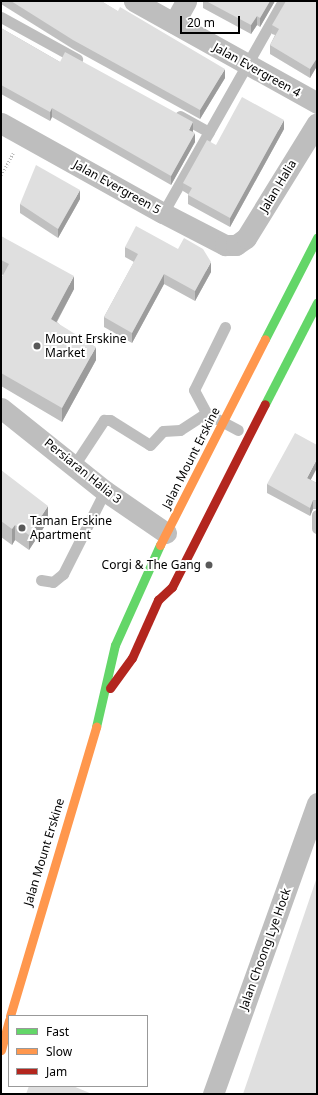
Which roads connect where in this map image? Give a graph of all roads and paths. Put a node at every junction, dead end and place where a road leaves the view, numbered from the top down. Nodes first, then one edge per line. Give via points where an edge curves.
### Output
1 (134, 1) edge
2 (186, 1) edge
3 (283, 1) edge
4 (1, 17) edge
5 (174, 22) junction
6 (248, 66) junction
7 (91, 67) edge
8 (317, 103) edge
9 (168, 109) edge
10 (1, 122) edge
11 (317, 123) edge
12 (209, 132) junction
13 (23, 135) junction
14 (1, 175) edge
15 (163, 213) junction
16 (317, 238) edge
17 (236, 245) joint
18 (311, 263) edge
19 (317, 303) edge
20 (225, 326) dead end
21 (266, 406) junction
22 (1, 408) edge
23 (206, 413) junction
24 (223, 422) junction
25 (236, 433) joint
26 (75, 464) junction
27 (105, 491) junction
28 (317, 515) edge
29 (317, 528) edge
30 (173, 534) junction
31 (41, 580) dead end
32 (162, 581) dead end
33 (158, 600) junction
34 (105, 696) junction
35 (317, 803) edge
36 (10, 1015) edge
37 (8, 1024) edge
38 (1, 1050) edge
39 (213, 1094) edge

1 - 5 street, Jalan Evergreen 4
2 - 5 street
3 - 6 lane
4 - 7 lane
5 - 6 street, Jalan Evergreen 4
6 - 8 street, Jalan Evergreen 4
6 - 12 lane
9 - 12 lane
10 - 13 street, Jalan Evergreen 5
11 - 17 street, Jalan Halia via 246,238
12 - 15 lane
13 - 14 path
13 - 15 street, Jalan Evergreen 5
15 - 17 street, Jalan Evergreen 5 via 226,245
16 - 18 main road, Jalan Mount Erskine
18 - 24 main road, Jalan Mount Erskine
19 - 21 main road, Jalan Mount Erskine
20 - 23 lane via 194,386
21 - 25 main road
21 - 33 main road, Jalan Mount Erskine via 172,587
22 - 26 street, Persiaran Halia 3
23 - 24 lane
23 - 26 lane via 184,428 163,431 150,445 104,420
24 - 25 lane
24 - 30 main road, Jalan Mount Erskine
26 - 27 street, Persiaran Halia 3
27 - 30 street, Persiaran Halia 3
27 - 31 lane via 63,574 53,582
28 - 29 lane
30 - 34 main road, Jalan Mount Erskine via 115,645
32 - 33 main road
33 - 34 main road, Jalan Mount Erskine via 132,658
34 - 36 main road, Jalan Mount Erskine
35 - 39 street, Jalan Choong Lye Hock
37 - 38 main road

